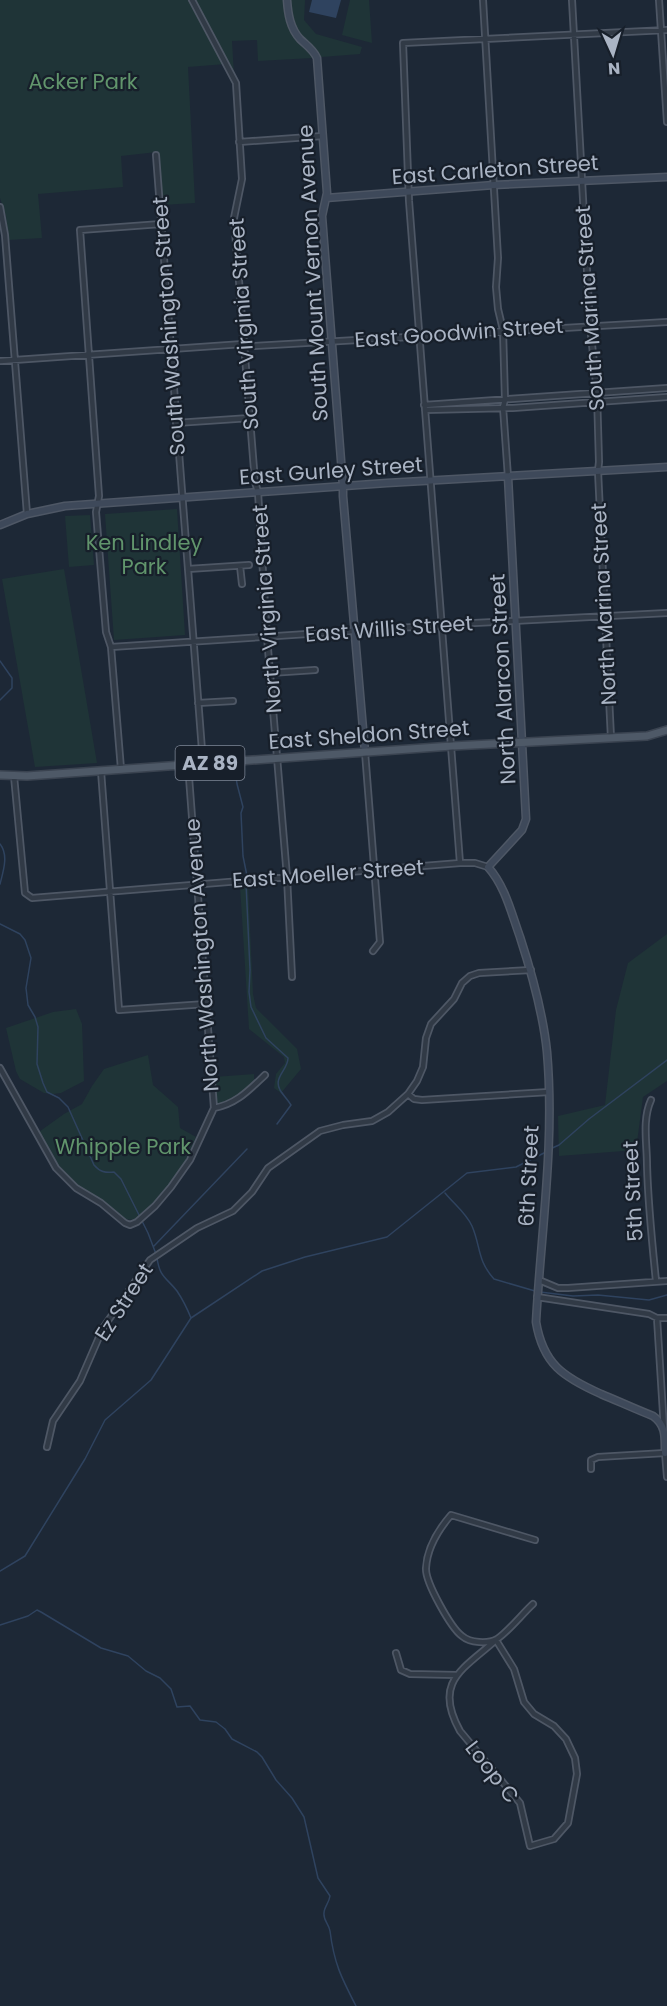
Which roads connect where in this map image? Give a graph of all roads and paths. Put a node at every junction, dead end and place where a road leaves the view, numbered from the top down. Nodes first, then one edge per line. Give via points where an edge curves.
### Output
1 (192, 0) edge
2 (287, 0) edge
3 (483, 0) edge
4 (572, 0) edge
5 (659, 0) edge
6 (664, 30) edge
7 (574, 36) junction
8 (486, 39) junction
9 (667, 122) edge
10 (323, 136) junction
11 (240, 142) junction
12 (156, 155) dead end
13 (667, 177) edge
14 (583, 181) junction
15 (494, 185) junction
16 (410, 192) junction
17 (326, 198) junction
18 (0, 207) edge
19 (161, 224) junction
20 (3, 235) edge
21 (667, 321) edge
22 (590, 325) junction
23 (502, 330) junction
24 (419, 335) junction
25 (332, 341) junction
26 (243, 344) junction
27 (171, 349) junction
28 (89, 354) junction
29 (15, 360) junction
30 (0, 361) edge
31 (667, 388) edge
32 (597, 393) junction
33 (667, 397) edge
34 (505, 400) junction
35 (597, 403) junction
36 (503, 407) junction
37 (425, 408) junction
38 (250, 418) junction
39 (176, 423) junction
40 (667, 467) edge
41 (598, 471) junction
42 (508, 477) junction
43 (431, 480) junction
44 (344, 486) junction
45 (258, 492) junction
46 (182, 497) junction
47 (99, 503) junction
48 (27, 514) junction
49 (0, 525) edge
50 (249, 565) dead end
51 (240, 566) junction
52 (188, 569) junction
53 (242, 584) dead end
54 (667, 613) edge
55 (605, 616) junction
56 (517, 621) junction
57 (442, 625) junction
58 (354, 631) junction
59 (267, 636) junction
60 (193, 642) junction
61 (111, 647) junction
62 (315, 670) dead end
63 (270, 673) junction
64 (233, 701) dead end
65 (198, 703) junction
66 (667, 730) edge
67 (611, 738) junction
68 (523, 742) junction
69 (452, 746) junction
70 (365, 752) junction
71 (277, 758) junction
72 (203, 763) junction
73 (188, 764) junction
74 (121, 769) junction
75 (101, 770) junction
76 (0, 775) edge
77 (14, 776) junction
78 (460, 863) junction
79 (488, 867) junction
80 (374, 871) junction
81 (287, 877) junction
82 (198, 884) junction
83 (110, 891) junction
84 (373, 951) dead end
85 (531, 970) junction
86 (292, 977) dead end
87 (206, 1004) junction
88 (0, 1068) edge
89 (265, 1075) dead end
90 (549, 1092) junction
91 (408, 1094) junction
92 (651, 1100) dead end
93 (214, 1108) junction
94 (539, 1280) junction
95 (656, 1281) junction
96 (667, 1281) edge
97 (538, 1293) junction
98 (657, 1318) junction
99 (667, 1318) edge
100 (664, 1429) junction
101 (47, 1447) dead end
102 (666, 1452) edge
103 (591, 1469) dead end
104 (667, 1477) edge
105 (535, 1540) dead end
106 (533, 1604) dead end
107 (496, 1640) junction
108 (396, 1653) dead end
109 (457, 1676) junction

1 - 11 street, South Virginia Street via 236,83
2 - 10 street, South Mount Vernon Avenue via 293,29 316,58
3 - 8 street
4 - 7 street, South Marina Street
5 - 6 street
6 - 7 street
6 - 9 street
7 - 8 street
7 - 14 street, South Marina Street
8 - 15 street
8 - 16 street via 403,43
10 - 11 street
10 - 17 street, South Mount Vernon Avenue
11 - 26 street, South Virginia Street via 242,179 234,218
12 - 19 street, South Washington Street
13 - 14 street, East Carleton Street
14 - 15 street, East Carleton Street
14 - 22 street, South Marina Street
15 - 16 street, East Carleton Street
15 - 23 street via 496,287
16 - 17 street, East Carleton Street
16 - 24 street
17 - 25 street, South Mount Vernon Avenue via 322,216
18 - 20 street
19 - 27 street, South Washington Street
19 - 28 street via 80,230
20 - 29 street
21 - 22 street, East Goodwin Street
22 - 23 street, East Goodwin Street
22 - 32 street, South Marina Street
23 - 24 street, East Goodwin Street
23 - 34 street
24 - 25 street, East Goodwin Street
24 - 37 street
25 - 26 street, East Goodwin Street
25 - 44 street, South Mount Vernon Avenue
26 - 27 street, East Goodwin Street
26 - 38 street, South Virginia Street
27 - 28 street, East Goodwin Street
27 - 39 street, South Washington Street
28 - 29 street, East Goodwin Street
28 - 47 street
29 - 30 street, East Goodwin Street
29 - 48 street
31 - 32 street
32 - 34 street
32 - 35 street, South Marina Street
33 - 35 street
34 - 36 street
34 - 37 street
35 - 36 street
35 - 41 street, South Marina Street
36 - 37 street
36 - 42 street
37 - 43 street
38 - 39 street
38 - 45 street, South Virginia Street
39 - 46 street, South Washington Street
40 - 41 street, East Gurley Street
41 - 42 street, East Gurley Street
41 - 55 street, North Marina Street
42 - 43 street, East Gurley Street
42 - 56 street, North Alarcon Street
43 - 44 street, East Gurley Street
43 - 57 street
44 - 45 street, East Gurley Street
44 - 58 street, South Mount Vernon Avenue
45 - 46 street, East Gurley Street
45 - 59 street, North Virginia Street
46 - 47 street, East Gurley Street
46 - 52 street
47 - 48 street, East Gurley Street
47 - 61 street via 96,512 106,632
48 - 49 street, East Gurley Street
50 - 51 street
51 - 52 street
51 - 53 street
52 - 60 street
54 - 55 street, East Willis Street
55 - 56 street, East Willis Street
55 - 67 street, North Marina Street
56 - 57 street, East Willis Street
56 - 68 street, North Alarcon Street
57 - 58 street, East Willis Street
57 - 69 street
58 - 59 street, East Willis Street
58 - 70 street, South Mount Vernon Avenue
59 - 60 street, East Willis Street
59 - 63 street, North Virginia Street
60 - 61 street, East Willis Street
60 - 65 street
61 - 74 street
62 - 63 street
63 - 71 street, North Virginia Street
64 - 65 street
65 - 72 street
66 - 67 main road, East Sheldon Street / AZ 89 via 647,736
67 - 68 main road, East Sheldon Street / AZ 89
68 - 69 main road, East Sheldon Street / AZ 89
68 - 79 street, North Alarcon Street via 526,819 522,830
69 - 70 main road, East Sheldon Street / AZ 89
69 - 78 street
70 - 71 main road, East Sheldon Street / AZ 89
70 - 80 street
71 - 72 main road, East Sheldon Street / AZ 89
71 - 81 street, North Virginia Street
72 - 73 main road, East Sheldon Street / AZ 89
73 - 74 main road, East Sheldon Street / AZ 89
73 - 82 street, North Washington Avenue
74 - 75 main road, East Sheldon Street / AZ 89
75 - 77 main road, East Sheldon Street / AZ 89
75 - 83 street
76 - 77 main road, East Sheldon Street / AZ 89
77 - 83 street, East Moeller Street via 25,893 32,897
78 - 79 street, East Moeller Street
78 - 80 street, East Moeller Street
79 - 85 street, 6th Street via 498,877
80 - 81 street, East Moeller Street
80 - 84 street via 380,942
81 - 82 street, East Moeller Street
81 - 86 street, North Virginia Street
82 - 83 street, East Moeller Street
82 - 87 street, North Washington Avenue
83 - 87 street via 119,1010
85 - 90 street, 6th Street via 544,1036
85 - 91 street via 479,973 462,983 454,999 431,1024 423,1067
87 - 93 street, North Washington Avenue
88 - 93 street, North Washington Avenue via 56,1167 76,1188 130,1225 171,1187 190,1160
89 - 93 street via 239,1099
90 - 91 street via 422,1100
90 - 94 street, 6th Street via 550,1141
91 - 101 street, Ez Street via 372,1121 320,1131 267,1168 252,1192 233,1210 197,1228 150,1260 103,1328 80,1381 53,1421
92 - 95 street, 5th Street via 646,1127
94 - 95 street via 558,1288
94 - 97 street, 6th Street
95 - 96 street
97 - 98 street
97 - 100 street, 6th Street via 538,1335 555,1367 586,1388 652,1416
98 - 99 street
98 - 100 street
100 - 102 street
102 - 103 street via 598,1457 591,1460
102 - 104 street
105 - 107 street via 451,1515 436,1535 429,1553 427,1579 456,1630 471,1641
106 - 107 street
107 - 109 street
107 - 109 street, Loop C via 514,1669 524,1702 566,1739 574,1758 577,1774 568,1823 554,1839 530,1846 520,1803 460,1731 449,1699 449,1688
108 - 109 street via 401,1670 410,1674

